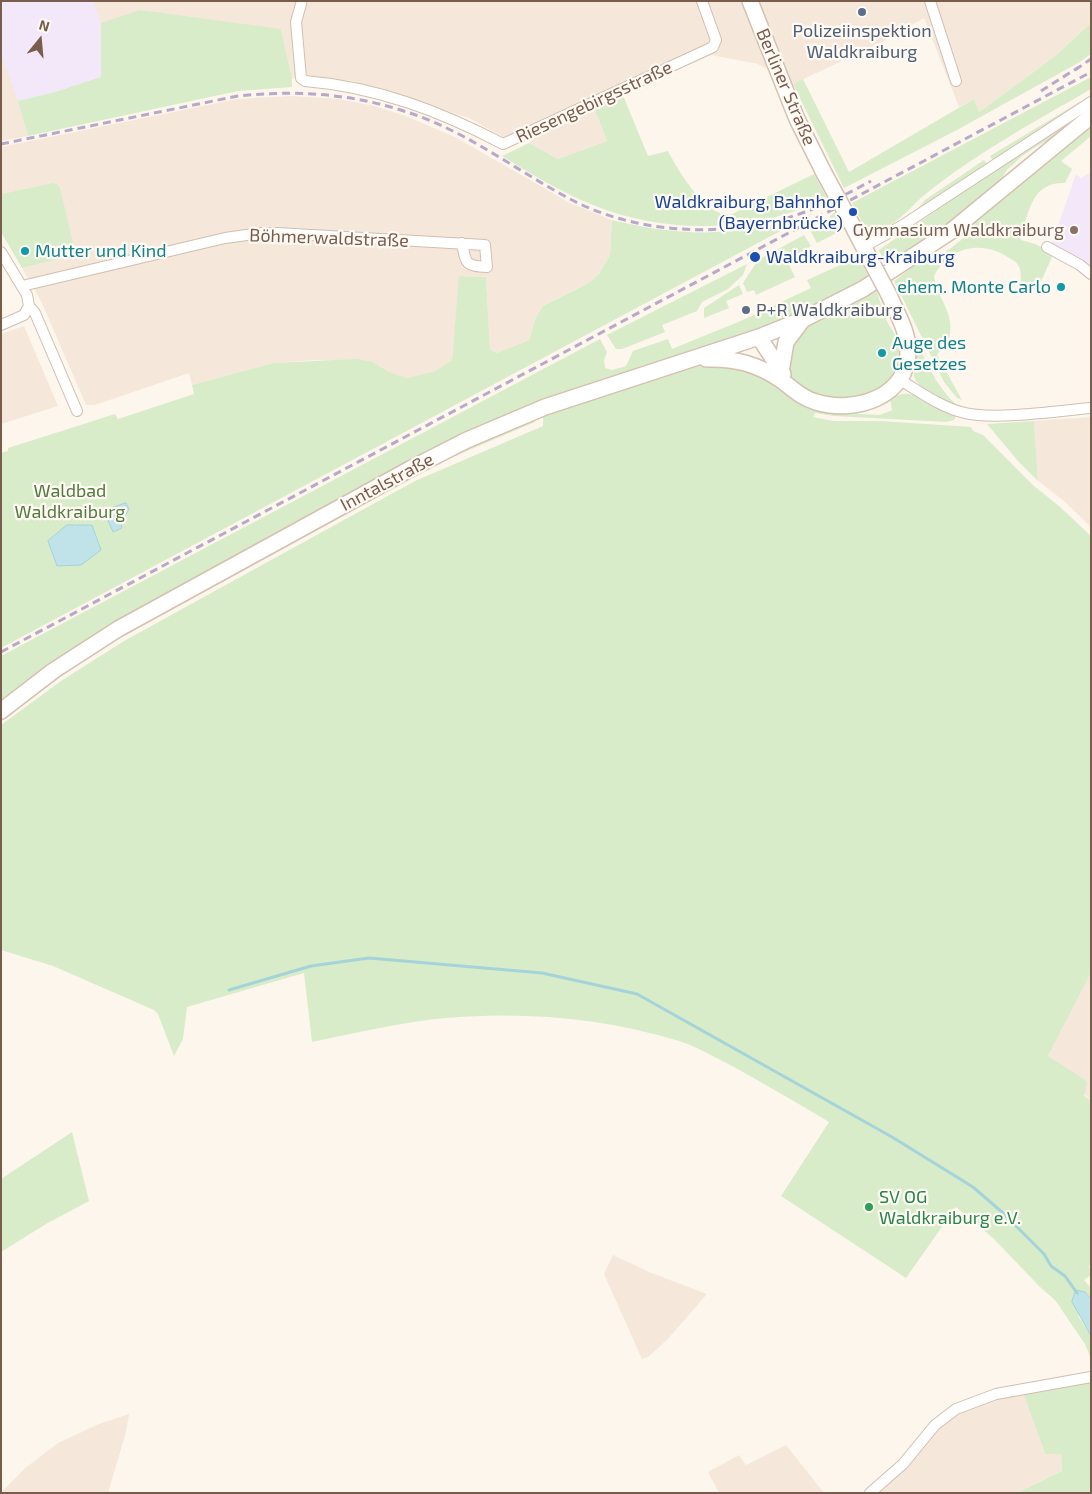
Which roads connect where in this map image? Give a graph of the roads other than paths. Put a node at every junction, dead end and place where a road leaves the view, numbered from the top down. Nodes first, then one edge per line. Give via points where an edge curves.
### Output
1 (702, 1) edge
2 (750, 1) edge
3 (930, 1) edge
4 (301, 4) dead end
5 (956, 81) dead end
6 (1091, 102) edge
7 (1091, 116) edge
8 (462, 243) dead end
9 (863, 246) junction
10 (1047, 247) dead end
11 (1, 252) edge
12 (1091, 274) edge
13 (22, 286) junction
14 (29, 306) junction
15 (804, 318) junction
16 (1, 325) edge
17 (760, 337) junction
18 (694, 359) junction
19 (781, 372) junction
20 (900, 380) junction
21 (792, 388) junction
22 (1091, 408) edge
23 (77, 411) dead end
24 (1, 710) edge
25 (1091, 1377) edge
26 (870, 1493) edge

1 - 4 street, Riesengebirgsstraße via 716,40 713,46 503,144 470,126 397,98 357,87 305,81 301,78 296,22
2 - 9 main road, Berliner Straße, bridge via 797,119
3 - 5 street
6 - 9 street via 902,225
7 - 15 main road, Inntalstraße via 950,232 871,284
8 - 13 street, Böhmerwaldstraße via 261,233 225,238
9 - 20 main road, Berliner Straße, bridge via 889,295 907,341 907,363
10 - 12 street
11 - 13 street
13 - 14 street
14 - 16 street via 18,319
14 - 23 street via 35,313
15 - 17 main road, Inntalstraße
15 - 19 main road via 788,337
17 - 18 main road, Inntalstraße
17 - 19 main road
18 - 21 main road via 743,362
18 - 24 main road, Inntalstraße via 535,411 410,469 118,629
19 - 21 main road
20 - 21 main road via 880,397 856,405 821,404 805,399
20 - 22 street via 943,405 966,414
25 - 26 street via 996,1394 956,1410 935,1425 903,1464

